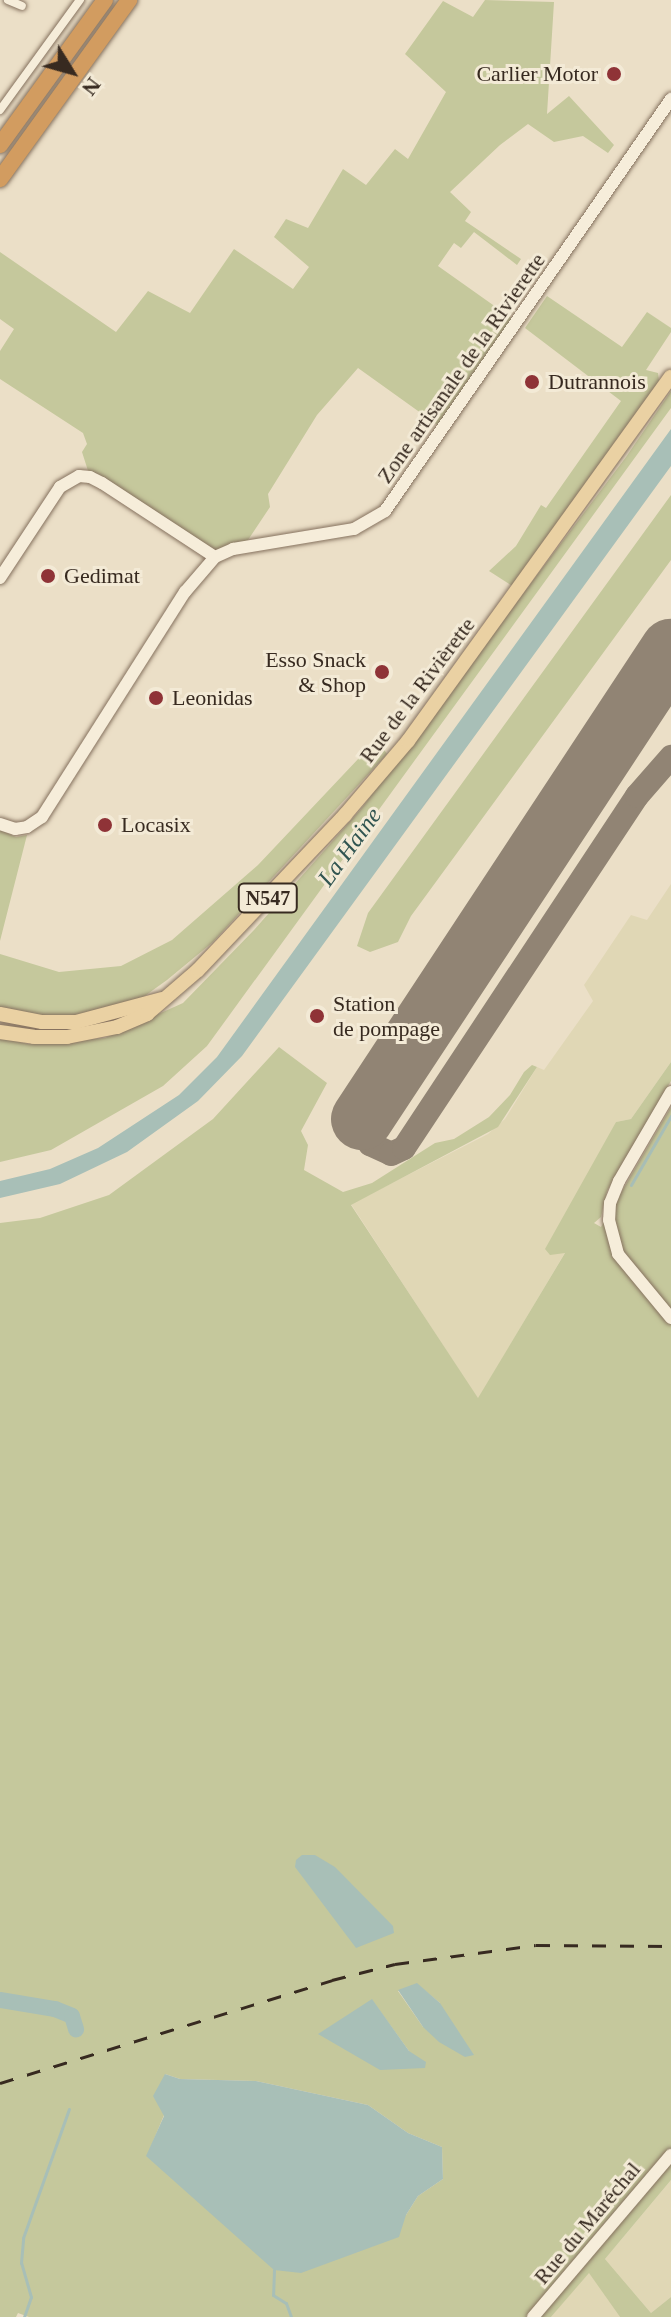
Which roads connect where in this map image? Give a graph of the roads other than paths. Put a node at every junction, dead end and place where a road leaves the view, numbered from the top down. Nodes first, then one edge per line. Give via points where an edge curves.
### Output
1 (8, 0) edge
2 (80, 0) edge
3 (105, 0) edge
4 (129, 0) edge
5 (22, 6) dead end
6 (671, 99) edge
7 (0, 110) edge
8 (0, 145) edge
9 (0, 179) edge
10 (671, 377) edge
11 (215, 557) junction
12 (0, 578) edge
13 (0, 824) edge
14 (162, 999) junction
15 (0, 1014) edge
16 (0, 1032) edge
17 (671, 1092) edge
18 (671, 1318) edge
19 (671, 2155) edge
20 (533, 2317) edge

1 - 5 street
2 - 7 street
3 - 8 highway
4 - 9 highway
6 - 11 street, Zone artisanale de la Rivierette via 385,511 354,529 233,549
10 - 14 main road, Rue de la Rivièrette / N547 via 408,741 238,930
11 - 12 street via 102,483 79,476 60,487
11 - 13 street via 185,592 42,817 27,827
14 - 15 main road, N547 via 76,1022
14 - 16 main road, N547 via 132,1021 84,1035
17 - 18 street via 619,1181 609,1220 621,1259
19 - 20 street, Rue du Maréchal

